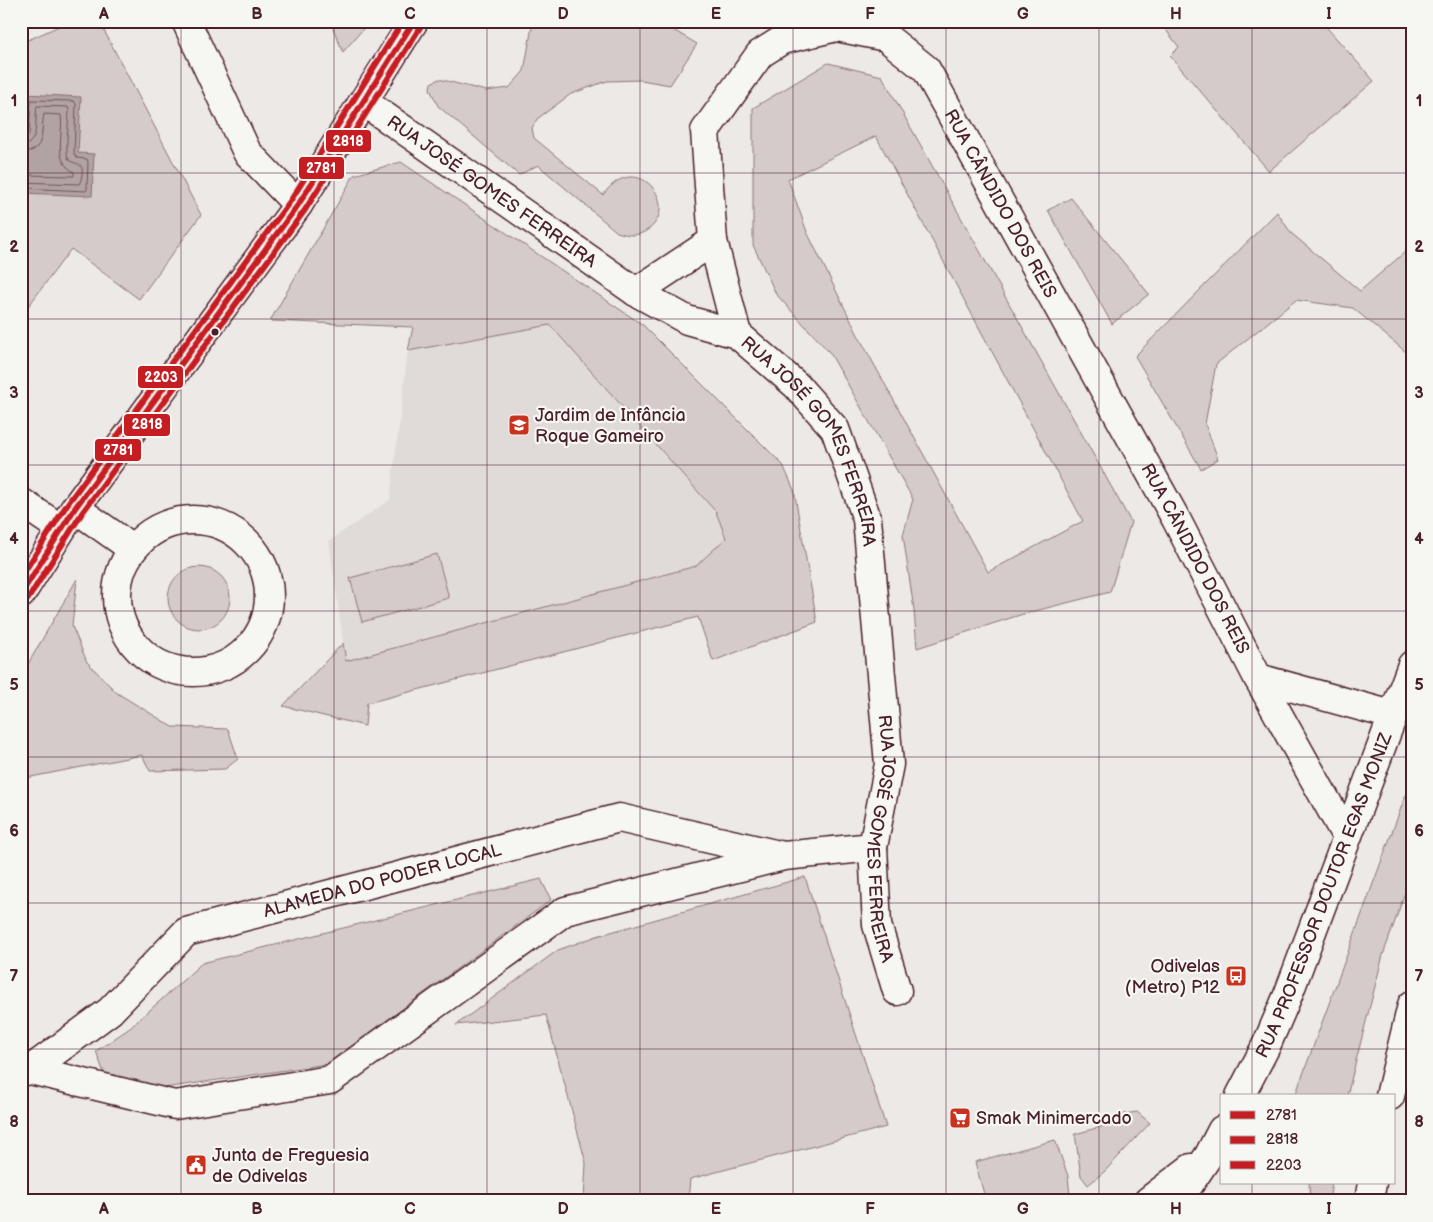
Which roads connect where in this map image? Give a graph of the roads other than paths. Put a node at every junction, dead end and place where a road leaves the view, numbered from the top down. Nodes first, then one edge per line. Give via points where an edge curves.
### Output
1 (186, 21) edge
2 (414, 21) edge
3 (782, 30) edge
4 (364, 102) junction
5 (298, 205) junction
6 (713, 240) junction
7 (636, 292) junction
8 (737, 334) junction
9 (21, 502) edge
10 (68, 518) junction
11 (133, 549) junction
12 (21, 594) edge
13 (1412, 665) edge
14 (1258, 678) junction
15 (1392, 715) junction
16 (1346, 836) junction
17 (873, 847) junction
18 (784, 856) junction
19 (897, 991) dead end
20 (1412, 1005) edge
21 (26, 1071) edge
22 (1241, 1094) edge
23 (1390, 1094) edge
24 (1220, 1134) edge
25 (1208, 1155) junction
26 (1372, 1184) edge
27 (1148, 1201) edge
28 (1178, 1201) edge
29 (1369, 1201) edge

1 - 5 main road via 247,152
2 - 4 main road
3 - 6 main road, RUA CÂNDIDO DOS REIS via 760,54 706,131
3 - 14 main road, RUA CÂNDIDO DOS REIS via 837,28 886,38 926,69 1176,519
4 - 5 main road
4 - 7 main road, RUA JOSÉ GOMES FERREIRA
5 - 10 main road
6 - 7 main road
6 - 8 main road, RUA CÂNDIDO DOS REIS
7 - 8 main road, RUA JOSÉ GOMES FERREIRA via 687,320
8 - 17 main road, RUA JOSÉ GOMES FERREIRA via 796,385 835,429 867,520 889,764
9 - 10 main road
10 - 11 main road
10 - 12 main road
11 - 11 main road via 122,568 117,590 118,612 140,651 159,664 182,671 206,671 229,663 249,648 263,628 269,604 268,580 258,557 243,539 222,526 198,520 174,522 151,532
13 - 15 main road, RUA PROFESSOR DOUTOR EGAS MONIZ
14 - 15 main road
14 - 16 main road, RUA CÂNDIDO DOS REIS
15 - 16 main road, RUA PROFESSOR DOUTOR EGAS MONIZ
16 - 22 main road, RUA PROFESSOR DOUTOR EGAS MONIZ via 1288,995
17 - 18 main road, ALAMEDA DO PODER LOCAL
17 - 19 main road, RUA JOSÉ GOMES FERREIRA via 877,925
18 - 21 main road, ALAMEDA DO PODER LOCAL via 565,911 330,1080 175,1105
18 - 21 main road, ALAMEDA DO PODER LOCAL via 619,818 186,932 110,1010
20 - 23 main road
24 - 25 main road
25 - 27 main road
25 - 28 main road
26 - 29 main road

